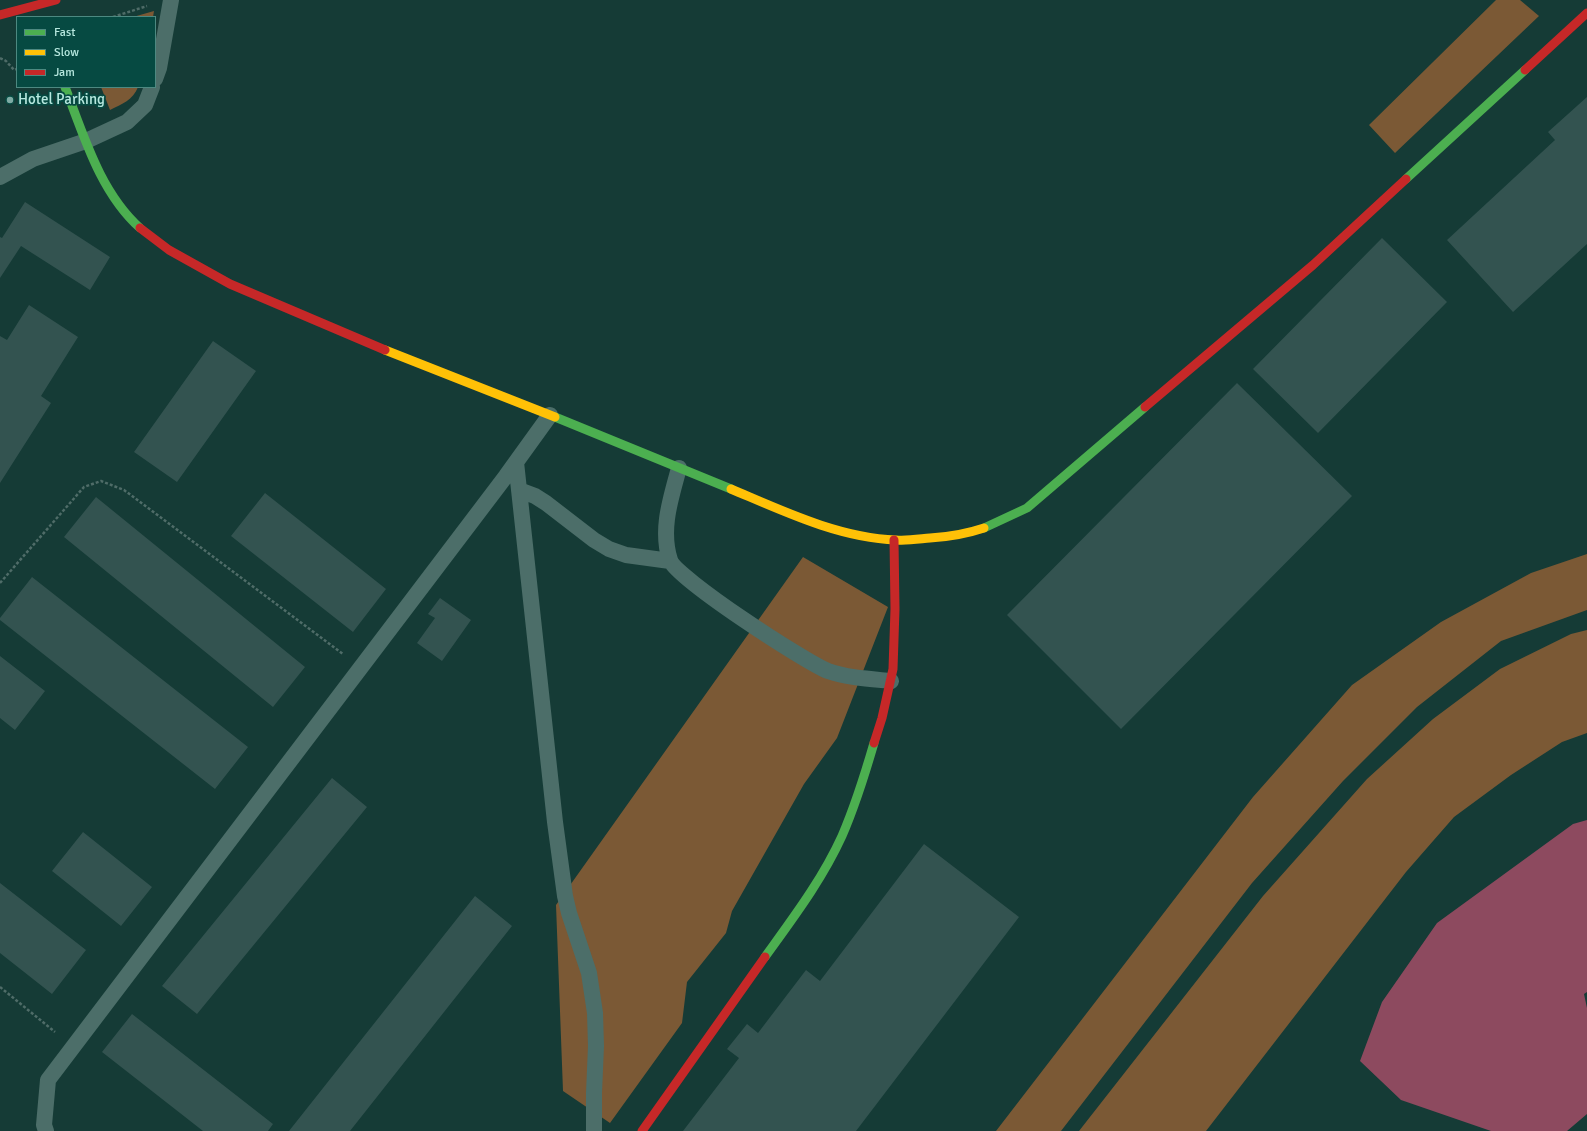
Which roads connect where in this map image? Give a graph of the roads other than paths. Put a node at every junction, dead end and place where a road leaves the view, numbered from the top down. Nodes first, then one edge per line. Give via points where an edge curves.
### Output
1 (56, 0) edge
2 (171, 0) edge
3 (36, 3) edge
4 (1587, 13) edge
5 (0, 15) edge
6 (156, 76) edge
7 (65, 88) edge
8 (152, 88) edge
9 (86, 141) junction
10 (0, 177) edge
11 (550, 415) junction
12 (516, 462) junction
13 (679, 468) junction
14 (519, 490) junction
15 (894, 540) junction
16 (670, 561) junction
17 (891, 681) junction
18 (46, 1131) edge
19 (594, 1131) edge
20 (642, 1131) edge

1 - 3 street
2 - 6 lane
3 - 5 street
4 - 15 street via 1313,265 1027,508 967,533
7 - 9 street
8 - 9 lane via 145,104 127,122
9 - 10 lane via 33,159
9 - 11 street via 92,158 124,211 148,235 178,255 272,303
11 - 12 lane
11 - 13 street
12 - 14 lane
12 - 18 lane via 48,1080 44,1125
13 - 15 street via 841,531
13 - 16 lane via 667,512 666,540
14 - 16 lane via 540,500 609,549 626,555
14 - 19 lane via 564,888 594,999
15 - 17 street via 895,609
16 - 17 lane via 680,572 736,615 809,661 842,675
17 - 20 street via 865,775 842,836 811,893

